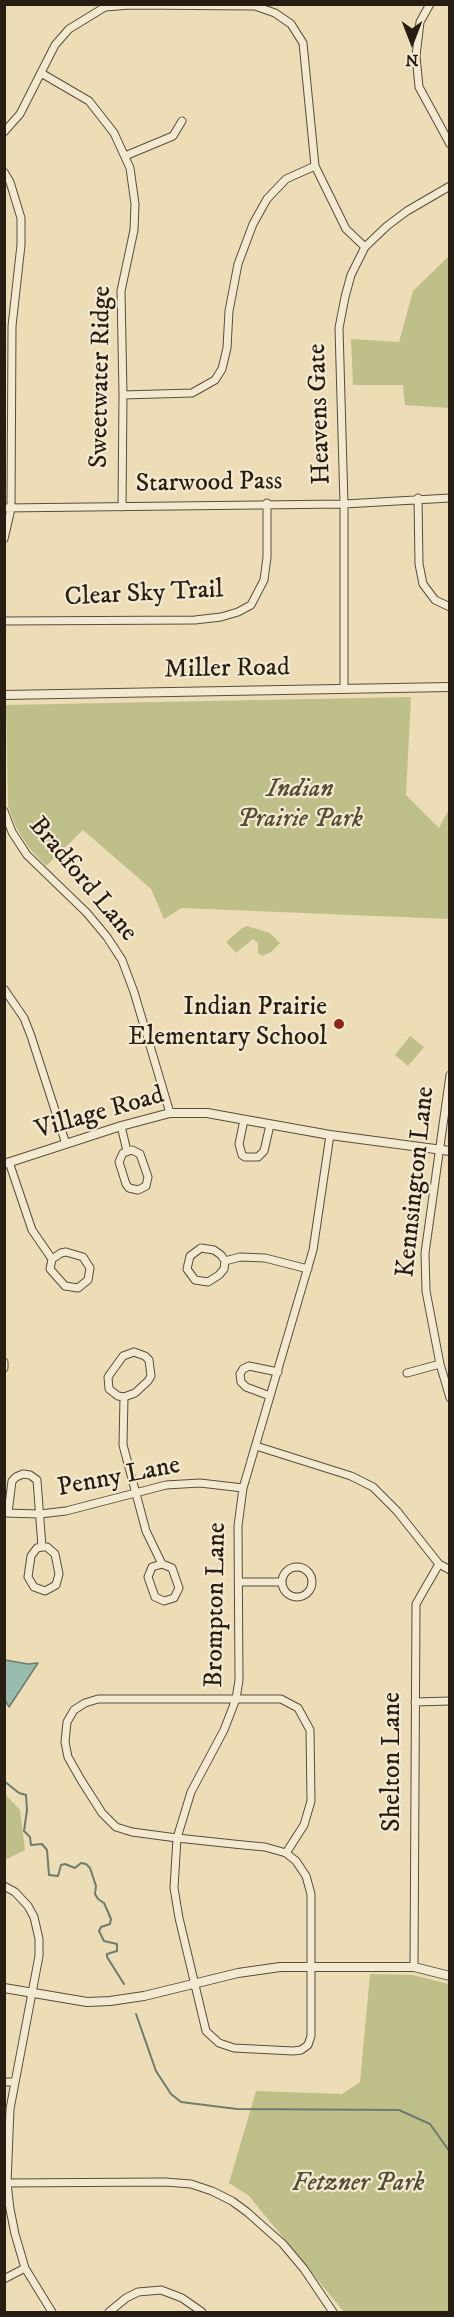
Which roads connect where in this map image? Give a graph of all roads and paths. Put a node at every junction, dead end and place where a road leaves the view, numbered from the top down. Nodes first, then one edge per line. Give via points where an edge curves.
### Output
1 (430, 4) edge
2 (41, 73) junction
3 (182, 121) dead end
4 (4, 132) edge
5 (450, 144) edge
6 (126, 156) junction
7 (315, 166) junction
8 (4, 172) edge
9 (450, 186) edge
10 (365, 247) junction
11 (123, 395) junction
12 (418, 498) junction
13 (450, 498) edge
14 (267, 503) junction
15 (344, 504) junction
16 (122, 507) junction
17 (8, 509) edge
18 (4, 539) edge
19 (450, 607) edge
20 (4, 621) edge
21 (450, 687) edge
22 (345, 689) junction
23 (4, 694) edge
24 (4, 811) edge
25 (4, 989) edge
26 (450, 1075) edge
27 (170, 1113) junction
28 (244, 1120) junction
29 (270, 1125) junction
30 (121, 1126) junction
31 (330, 1135) junction
32 (66, 1144) junction
33 (438, 1149) junction
34 (127, 1151) junction
35 (450, 1151) edge
36 (7, 1163) edge
37 (52, 1259) junction
38 (225, 1261) junction
39 (308, 1269) junction
40 (4, 1362) edge
41 (440, 1364) junction
42 (4, 1368) edge
43 (278, 1372) junction
44 (407, 1372) dead end
45 (270, 1396) junction
46 (124, 1397) junction
47 (450, 1398) edge
48 (256, 1446) junction
49 (243, 1488) junction
50 (136, 1492) junction
51 (6, 1513) edge
52 (40, 1514) junction
53 (42, 1547) junction
54 (162, 1564) junction
55 (439, 1564) junction
56 (450, 1570) edge
57 (239, 1582) junction
58 (281, 1582) junction
59 (236, 1699) junction
60 (450, 1701) edge
61 (415, 1702) junction
62 (177, 1838) junction
63 (286, 1853) junction
64 (4, 1886) edge
65 (311, 1967) junction
66 (414, 1968) junction
67 (450, 1976) edge
68 (194, 1984) junction
69 (4, 1988) edge
70 (32, 1993) junction
71 (4, 2082) edge
72 (14, 2082) junction
73 (6, 2183) edge
74 (25, 2268) junction
75 (4, 2279) edge
76 (52, 2313) edge
77 (109, 2313) edge
78 (202, 2313) edge
79 (333, 2313) edge

1 - 5 street via 420,22 416,56 419,87
2 - 4 street via 20,114
2 - 6 street, Sweetwater Ridge via 89,101
2 - 7 street via 55,45 69,29 105,7 255,6 291,24 303,43
3 - 6 street via 173,136
6 - 11 street, Sweetwater Ridge via 135,204 134,230 121,291
7 - 10 street via 346,229
7 - 11 street via 286,179 267,199 253,224 238,264 227,348 215,380 192,393
8 - 17 street via 21,218 12,326
9 - 10 street, Heavens Gate via 400,216
10 - 15 street, Heavens Gate via 351,275 339,328
11 - 16 street, Sweetwater Ridge
12 - 13 street, Starwood Pass
12 - 15 street, Starwood Pass
12 - 19 street via 423,584 435,600
14 - 15 street, Starwood Pass
14 - 16 street, Starwood Pass
14 - 20 street, Clear Sky Trail via 264,580 251,605 238,612 195,620
15 - 22 street, Heavens Gate
16 - 17 street, Starwood Pass
17 - 18 street
21 - 22 street, Miller Road
22 - 23 street, Miller Road
24 - 27 street, Bradford Lane via 27,855 87,913 122,960
25 - 32 street via 32,1036
26 - 33 street, Kennsington Lane
27 - 28 street, Village Road via 207,1113
27 - 30 street, Village Road
28 - 29 street, Village Road
28 - 29 street via 239,1144 246,1157 258,1157 264,1150
29 - 31 street, Village Road
30 - 32 street, Village Road
30 - 34 street
31 - 33 street, Village Road
31 - 39 street, Brompton Lane
32 - 36 street, Village Road
33 - 35 street, Village Road
33 - 41 street, Kennsington Lane via 425,1253 426,1291
34 - 34 street via 119,1162 126,1184 133,1190 142,1189 148,1182 142,1158
36 - 37 street via 32,1230
37 - 37 street via 50,1269 65,1286 78,1288 88,1280 90,1268 83,1257 61,1252
38 - 38 street via 214,1251 201,1248 190,1256 187,1269 195,1280 208,1282 224,1269
38 - 39 street via 265,1258
39 - 43 street, Brompton Lane
40 - 42 street
41 - 44 street
41 - 47 street, Kennsington Lane
43 - 45 street, Brompton Lane
43 - 45 street via 249,1366 240,1374 246,1387
45 - 48 street, Brompton Lane
46 - 46 street via 135,1393 151,1376 149,1360 140,1353 123,1356 108,1377 110,1389
46 - 50 street via 123,1445
48 - 49 street, Brompton Lane
48 - 55 street via 351,1476 373,1487
49 - 50 street, Penny Lane via 200,1483
49 - 57 street, Brompton Lane via 238,1526
50 - 52 street, Penny Lane
50 - 54 street via 146,1530
51 - 52 street, Penny Lane
51 - 52 street, Penny Lane via 12,1481 23,1474 37,1480
52 - 53 street
53 - 53 street via 33,1551 28,1576 34,1587 45,1591 56,1585 59,1574 55,1554
54 - 54 street via 152,1568 148,1577 155,1597 164,1601 174,1598 178,1588 172,1568
55 - 56 street
55 - 61 street, Shelton Lane via 416,1604
57 - 58 street
57 - 59 street, Brompton Lane
58 - 58 street via 286,1593 298,1598 309,1593 313,1581 308,1571 296,1566 285,1572
59 - 62 street, Brompton Lane via 191,1792
59 - 62 street via 98,1699 74,1710 67,1722 68,1757 102,1813 116,1827 132,1833
59 - 63 street via 281,1699 298,1707 310,1730 311,1801 304,1825
60 - 61 street
61 - 66 street, Shelton Lane
62 - 63 street via 265,1847
62 - 68 street, Brompton Lane via 174,1888
63 - 65 street via 306,1876 311,1894
64 - 70 street via 15,1892 34,1917 39,1956
65 - 66 street
65 - 68 street via 280,1966
65 - 68 street, Brompton Lane via 311,2036 301,2050 234,2048 219,2043 206,2031
66 - 67 street
68 - 70 street via 110,2001 87,2002
69 - 70 street
70 - 72 street
71 - 72 street
72 - 73 street
73 - 74 street
73 - 79 street via 165,2182 212,2191 232,2200 283,2244
74 - 75 street
74 - 76 street
77 - 78 street via 138,2292 161,2290 182,2298

